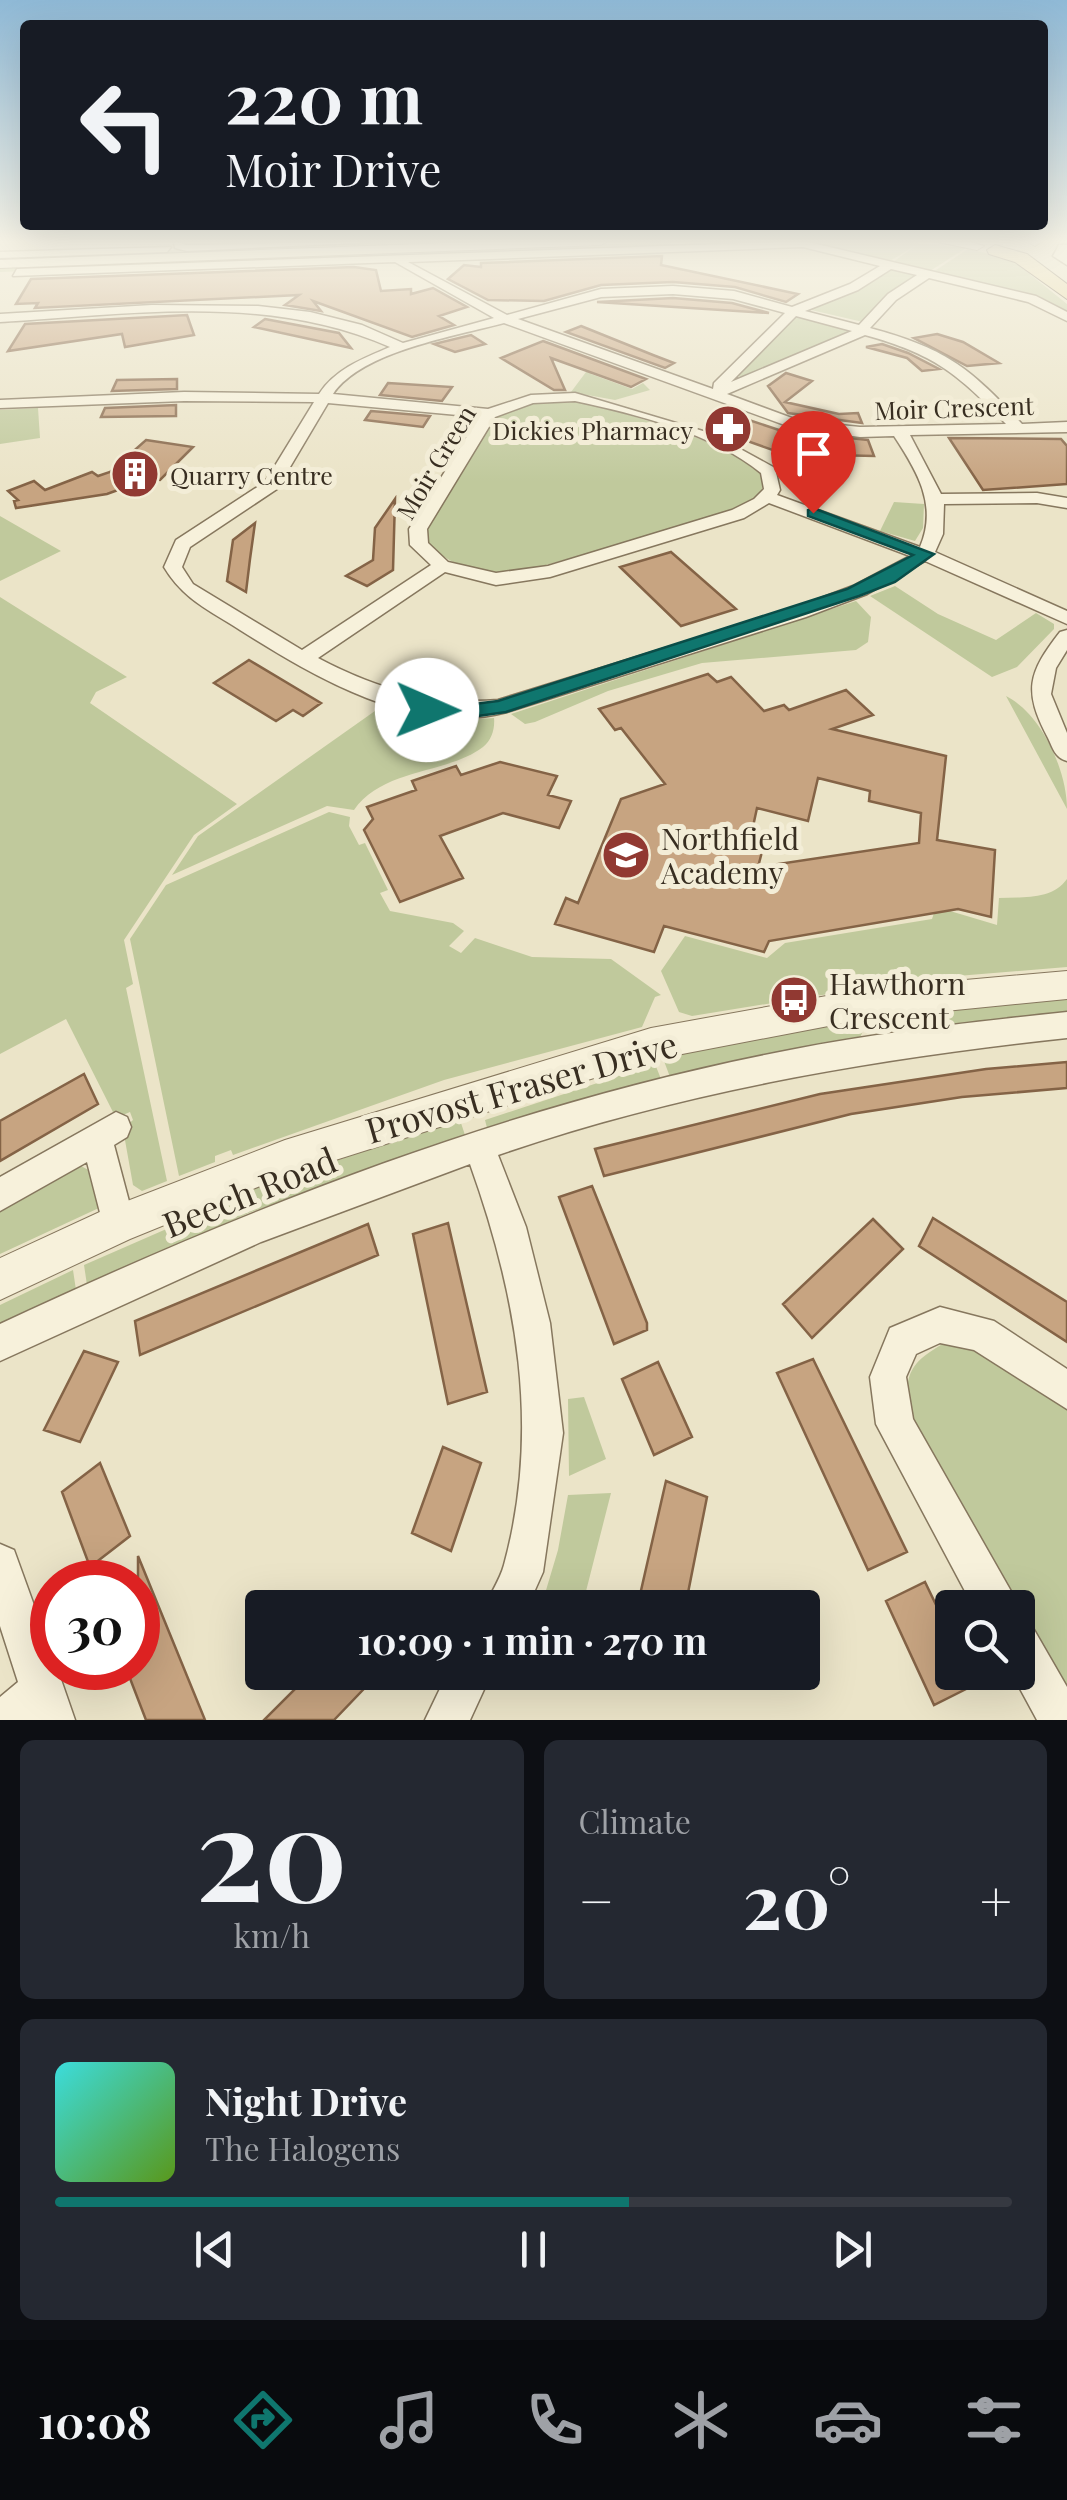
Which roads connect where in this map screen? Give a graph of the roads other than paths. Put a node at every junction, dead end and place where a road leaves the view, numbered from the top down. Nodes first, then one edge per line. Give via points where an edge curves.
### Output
1 (322, 321) edge
2 (497, 321) edge
3 (511, 321) edge
4 (784, 321) edge
5 (835, 321) edge
6 (870, 321) edge
7 (863, 329) junction
8 (402, 347) junction
9 (710, 396) junction
10 (325, 397) junction
11 (0, 404) edge
12 (488, 414) junction
13 (1016, 426) junction
14 (1067, 426) edge
15 (899, 431) junction
16 (768, 497) junction
17 (936, 499) junction
18 (1067, 503) edge
19 (926, 554) junction
20 (442, 566) junction
21 (1067, 618) edge
22 (1067, 636) edge
23 (305, 657) junction
24 (1067, 753) edge
25 (1067, 985) edge
26 (864, 1004) junction
27 (1067, 1025) edge
28 (884, 1046) junction
29 (479, 1145) junction
30 (0, 1196) edge
31 (118, 1224) junction
32 (0, 1279) edge
33 (0, 1344) edge
34 (1067, 1391) edge
35 (0, 1564) edge
36 (514, 1590) edge
37 (988, 1590) edge
38 (1035, 1674) edge
39 (462, 1690) edge
40 (48, 1704) edge
41 (6, 1720) edge
42 (446, 1720) edge
43 (1060, 1720) edge

1 - 8 street
2 - 8 street
3 - 9 street, Moir Crescent
4 - 9 street
5 - 7 street
6 - 7 street
7 - 9 street
7 - 13 street via 952,362
8 - 10 street via 343,375
9 - 15 street, Moir Crescent via 798,426
10 - 11 street
10 - 12 street
10 - 23 street via 270,485 182,544 172,567 186,588
12 - 16 street, Moir Green via 540,398 608,404 761,461 773,483
12 - 20 street, Moir Green via 418,530 419,545
13 - 14 street, Moir Crescent
13 - 15 street, Moir Crescent
15 - 17 street
16 - 19 street
16 - 20 street via 728,517 518,578 477,577
17 - 18 street
17 - 19 street via 937,524
19 - 21 street
19 - 23 street via 889,578 789,616 475,712 403,704
20 - 23 street
22 - 24 street via 1042,668 1038,689
25 - 26 street, Provost Fraser Drive
26 - 28 street
26 - 31 street, Provost Fraser Drive via 664,1041 538,1077 285,1158
27 - 28 street, Beech Road
28 - 29 street, Beech Road via 670,1088
29 - 33 street, Beech Road via 255,1226
29 - 36 street via 509,1227 532,1323 544,1433 523,1572
30 - 31 street via 107,1133
31 - 32 street, Provost Fraser Drive
34 - 37 street via 981,1334 940,1325 903,1341 888,1378 895,1424
35 - 40 street
38 - 43 street
39 - 42 street
40 - 41 street

